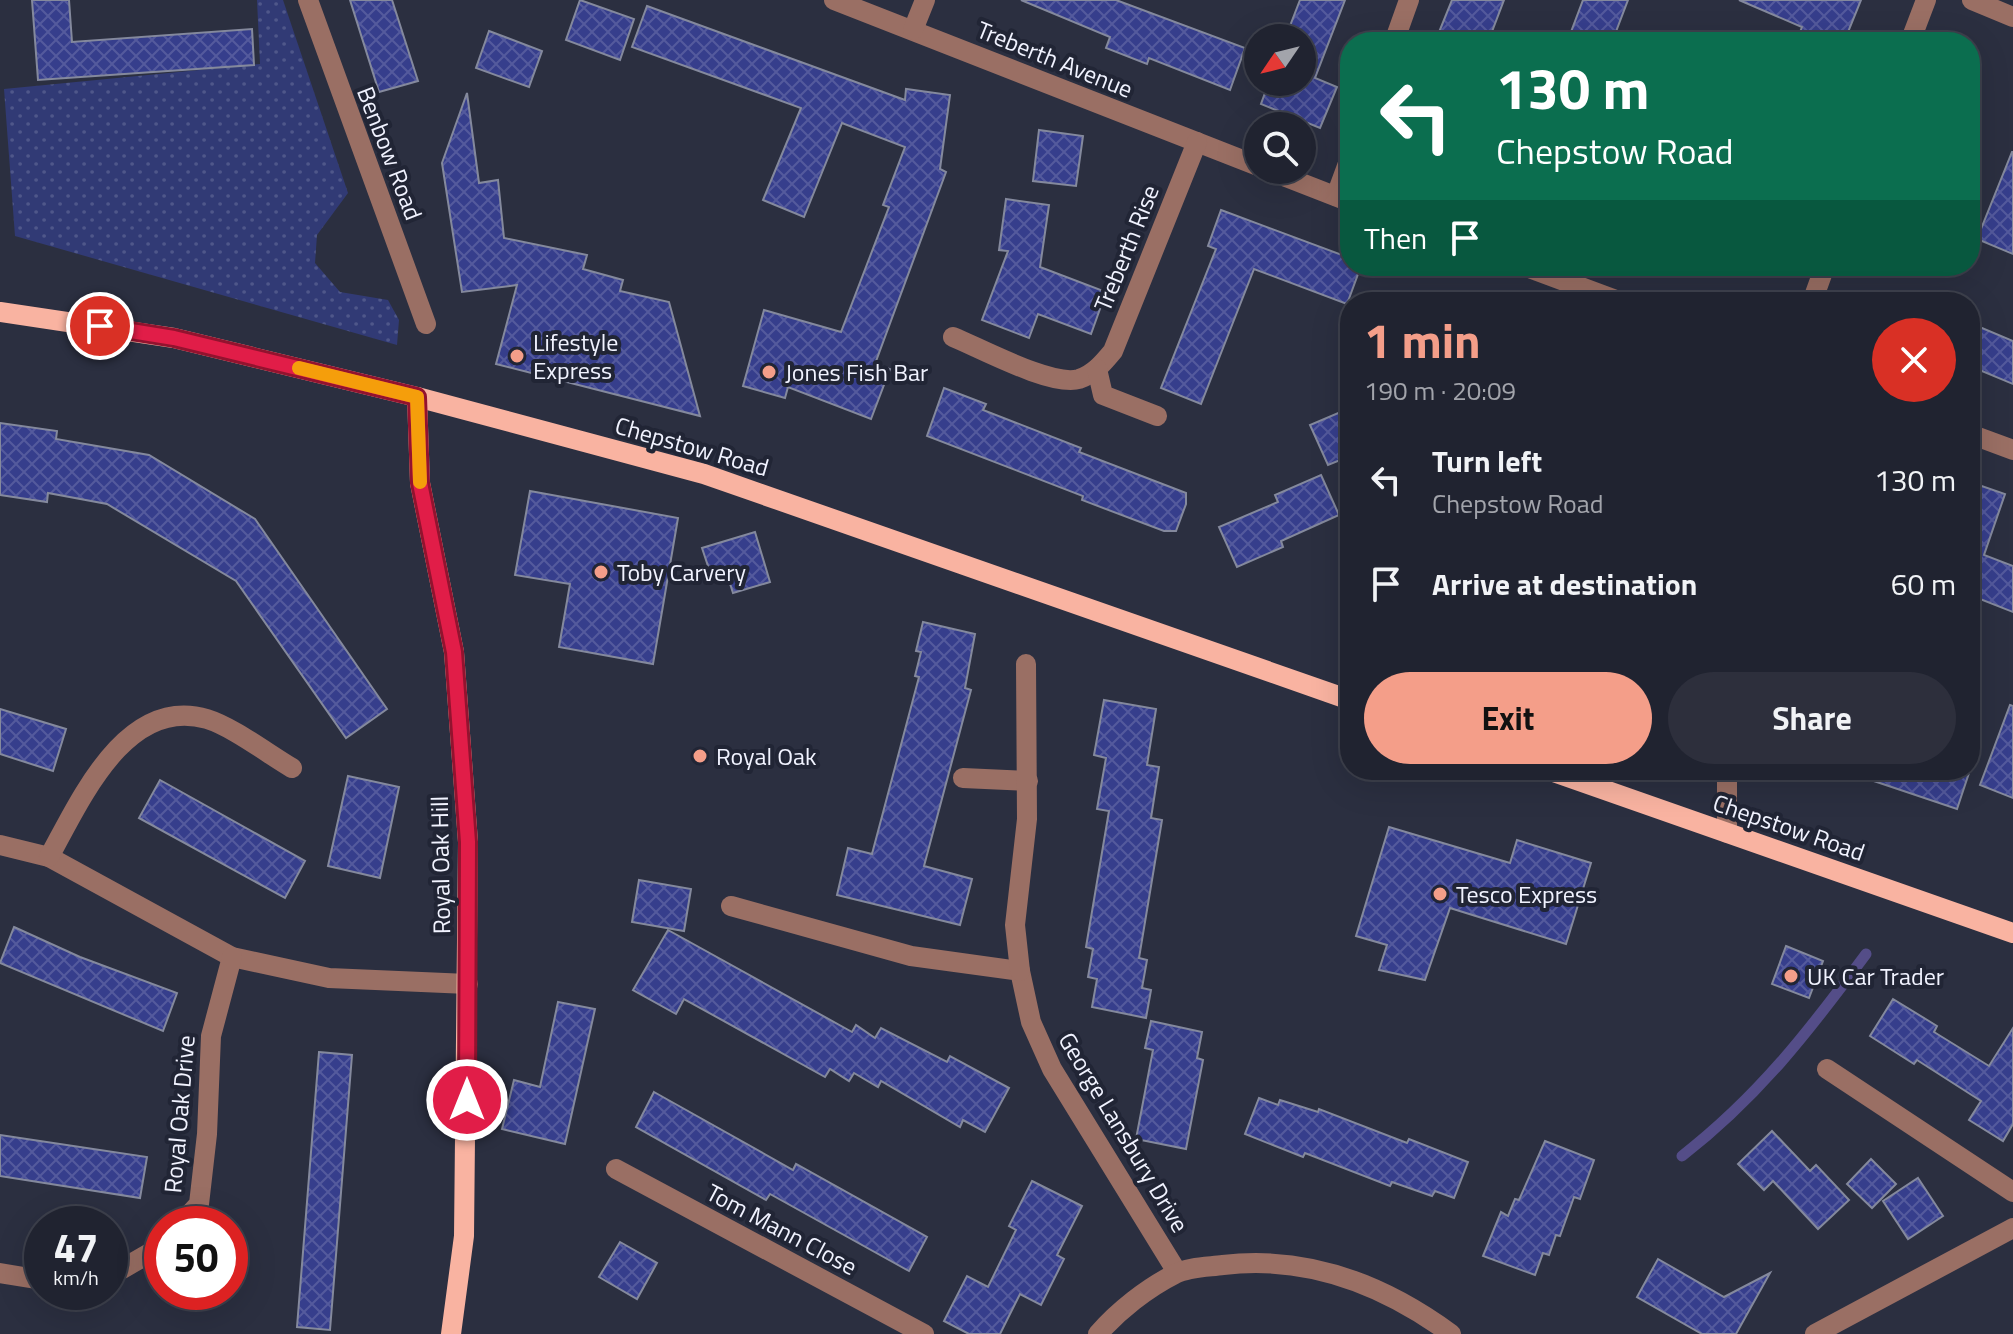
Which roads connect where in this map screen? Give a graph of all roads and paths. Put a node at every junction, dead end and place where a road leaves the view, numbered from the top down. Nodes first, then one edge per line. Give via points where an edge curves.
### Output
1 (308, 0) edge
2 (834, 0) edge
3 (925, 0) edge
4 (1409, 0) edge
5 (1926, 0) edge
6 (1972, 0) edge
7 (2013, 17) edge
8 (913, 30) junction
9 (1398, 32) edge
10 (1914, 32) edge
11 (1197, 142) junction
12 (1244, 160) edge
13 (1304, 184) edge
14 (1340, 198) edge
15 (1551, 276) edge
16 (1594, 292) edge
17 (0, 312) edge
18 (426, 324) dead end
19 (953, 337) dead end
20 (1097, 369) junction
21 (417, 397) junction
22 (1157, 416) dead end
23 (1980, 438) edge
24 (2013, 450) edge
25 (1026, 664) dead end
26 (1340, 696) edge
27 (292, 768) dead end
28 (963, 778) dead end
29 (1576, 780) edge
30 (1727, 780) edge
31 (1028, 781) junction
32 (1727, 833) junction
33 (0, 845) edge
34 (49, 857) junction
35 (731, 906) dead end
36 (2013, 933) edge
37 (232, 957) junction
38 (1020, 971) junction
39 (468, 984) junction
40 (1827, 1069) dead end
41 (616, 1169) dead end
42 (2013, 1192) edge
43 (197, 1206) edge
44 (2013, 1228) edge
45 (1177, 1272) junction
46 (0, 1273) edge
47 (24, 1277) edge
48 (1846, 1327) edge
49 (451, 1334) edge
50 (924, 1334) edge
51 (1098, 1334) edge
52 (1451, 1334) edge
53 (1815, 1334) edge

1 - 18 street, Benbow Road
2 - 8 street, Treberth Avenue
3 - 8 street
4 - 9 street
5 - 10 street
6 - 7 street
8 - 11 street, Treberth Avenue
11 - 12 street, Treberth Avenue
11 - 20 street, Treberth Rise via 1113,351
13 - 14 street
15 - 16 street
17 - 21 main road, Chepstow Road via 174,338
19 - 20 street via 1054,379 1077,380
20 - 22 street via 1103,395
21 - 26 main road, Chepstow Road via 704,474
21 - 39 main road, Royal Oak Hill via 420,483 454,652 468,842
23 - 24 street
25 - 31 street, George Lansbury Drive
27 - 34 street via 207,720 168,716 131,735 105,764
28 - 31 street
29 - 32 main road, Chepstow Road
30 - 32 street
31 - 38 street, George Lansbury Drive via 1015,925
32 - 36 main road, Chepstow Road
33 - 34 street
34 - 37 street
35 - 38 street via 911,956
37 - 39 street via 329,978
37 - 43 street, Royal Oak Drive via 211,1036
38 - 45 street, George Lansbury Drive via 1031,1022 1052,1069
39 - 49 main road, Royal Oak Hill via 464,1236
40 - 42 street
41 - 50 street, Tom Mann Close
44 - 48 street
45 - 51 street via 1136,1299
45 - 52 street via 1244,1262 1295,1264 1369,1285
46 - 47 street
48 - 53 street

